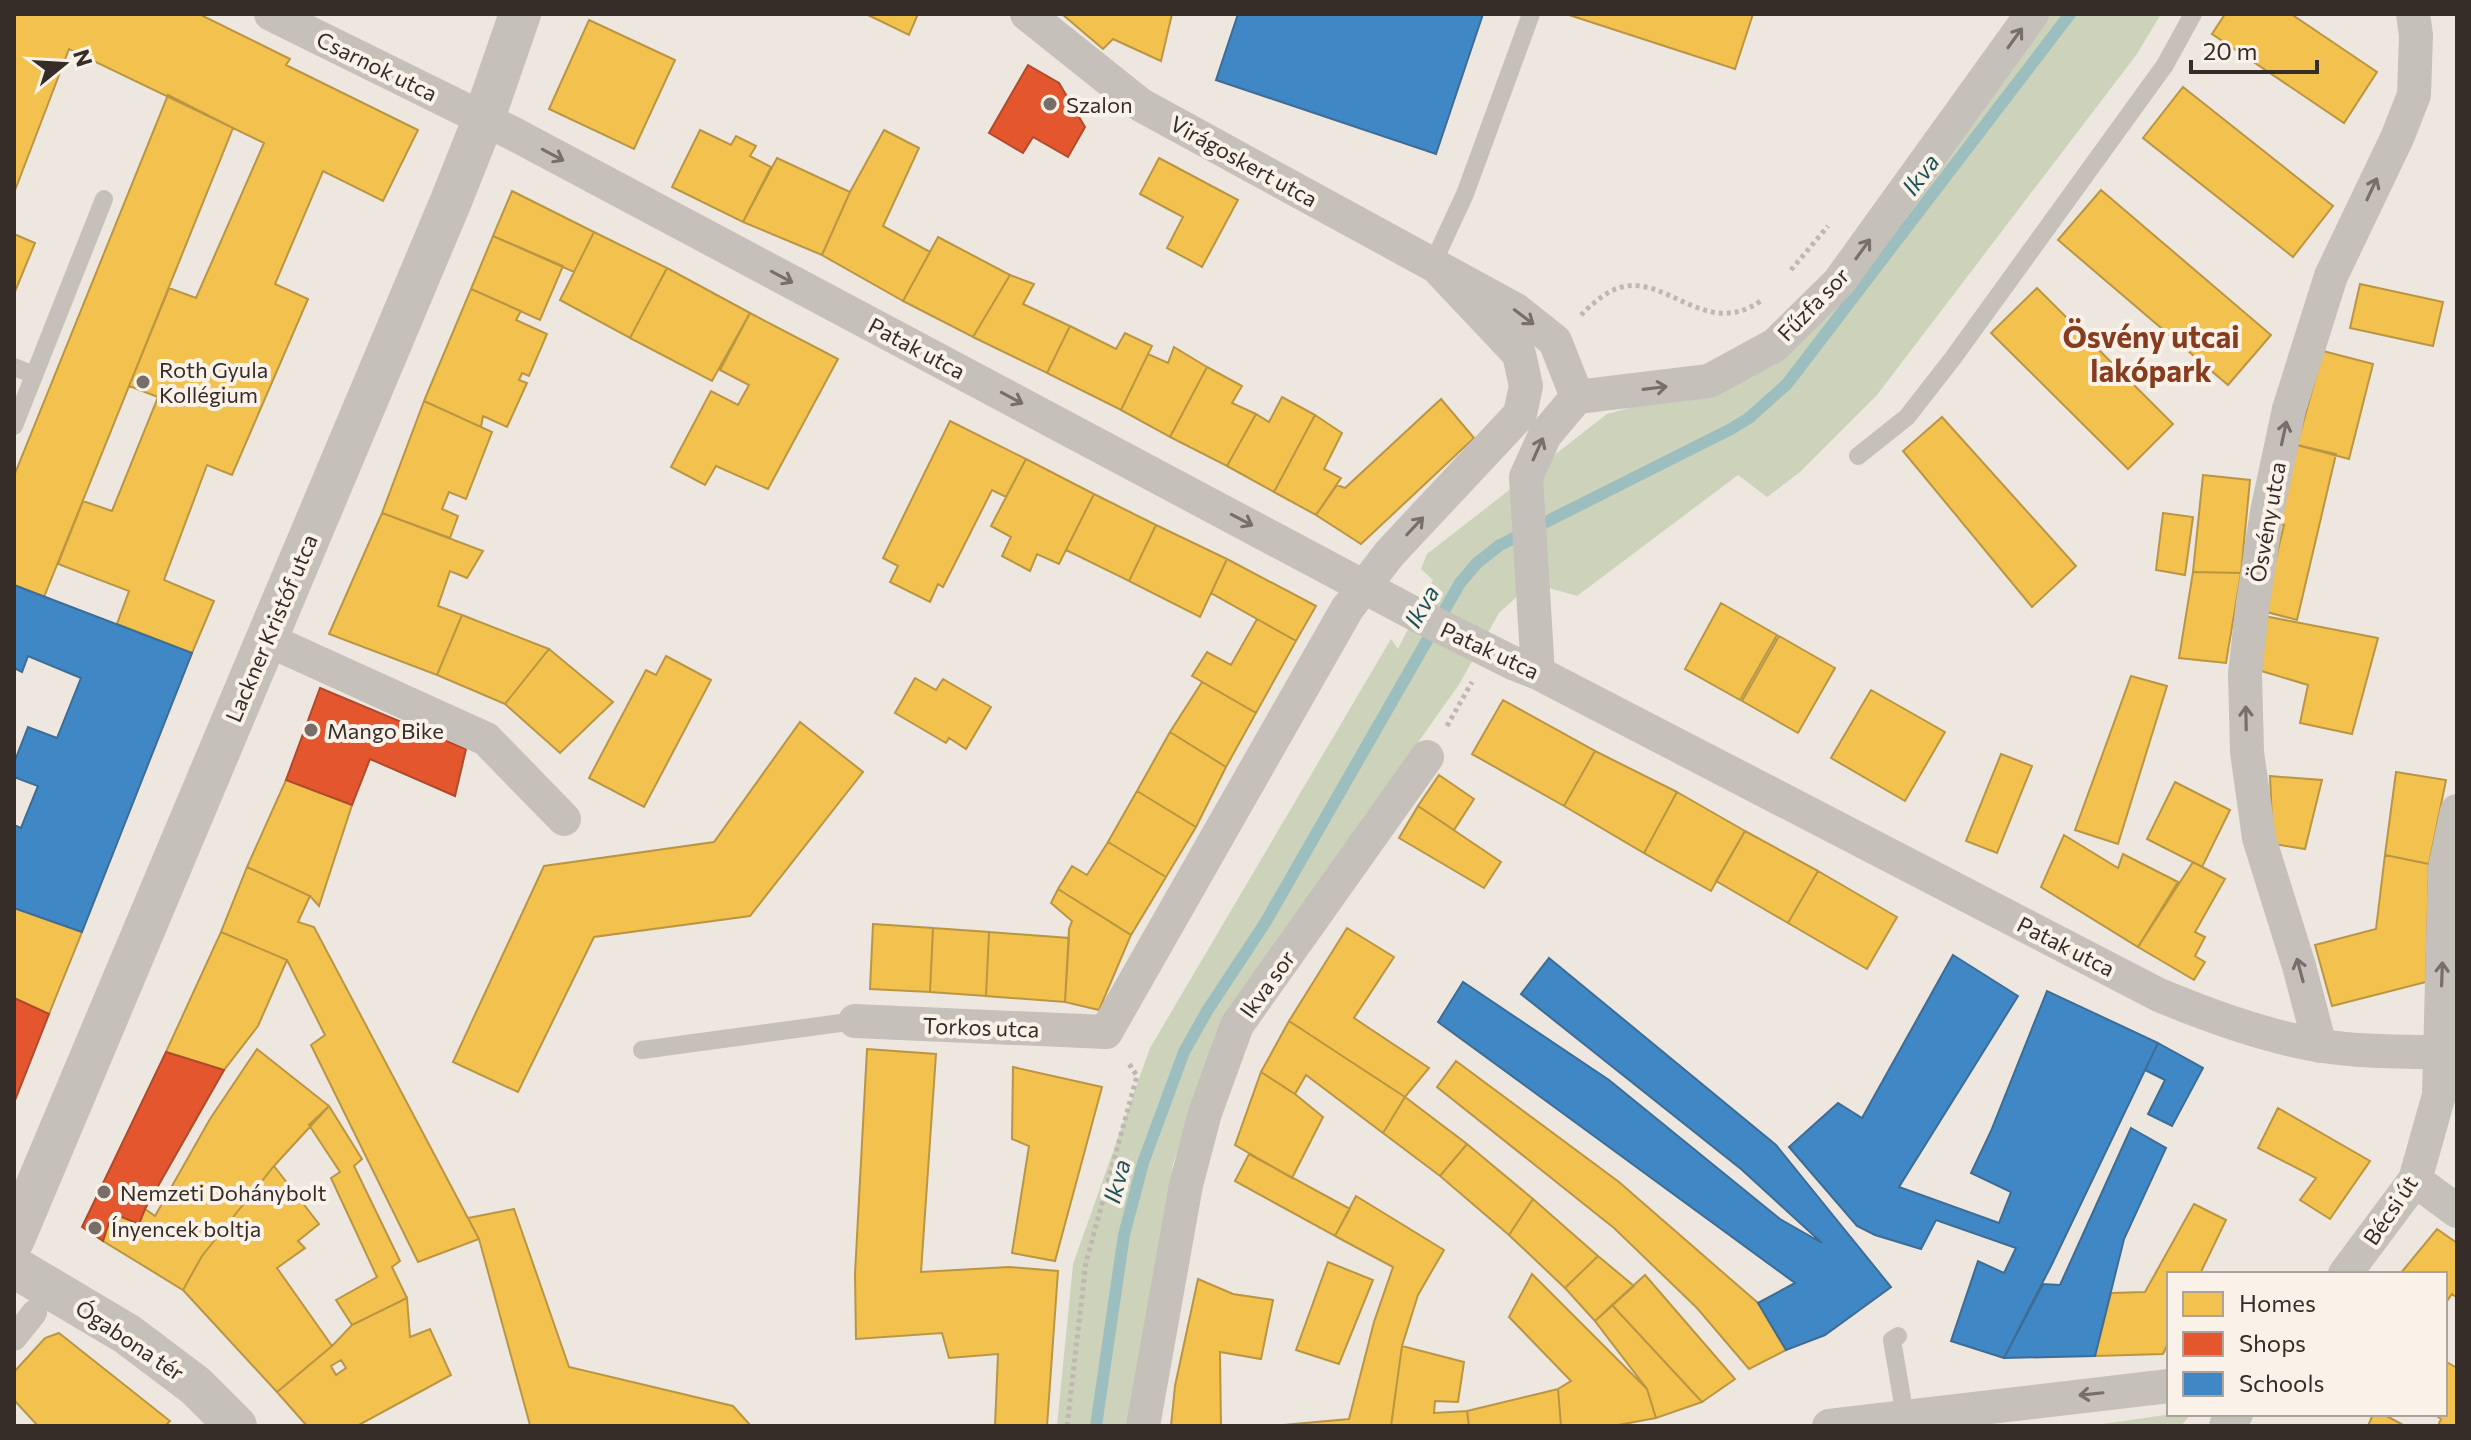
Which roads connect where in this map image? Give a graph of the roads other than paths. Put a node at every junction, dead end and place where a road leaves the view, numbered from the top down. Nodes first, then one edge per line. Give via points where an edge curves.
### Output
1 (271, 14) edge
2 (520, 14) edge
3 (1027, 14) edge
4 (1531, 14) edge
5 (2032, 14) edge
6 (2193, 14) edge
7 (2413, 14) edge
8 (484, 118) junction
9 (104, 199) dead end
10 (1433, 263) junction
11 (14, 367) edge
12 (34, 375) junction
13 (1577, 397) junction
14 (14, 426) edge
15 (1858, 456) dead end
16 (1364, 585) junction
17 (266, 639) junction
18 (1538, 673) junction
19 (1427, 757) road end
20 (2457, 811) edge
21 (564, 819) dead end
22 (855, 1021) joint
23 (2320, 1046) junction
24 (642, 1050) dead end
25 (2448, 1070) edge
26 (2415, 1180) junction
27 (2457, 1211) edge
28 (14, 1239) edge
29 (14, 1267) edge
30 (2346, 1272) edge
31 (34, 1313) dead end
32 (1898, 1336) dead end
33 (14, 1338) edge
34 (2167, 1386) edge
35 (1905, 1421) edge
36 (236, 1426) edge
37 (1143, 1426) edge
38 (1829, 1426) edge

1 - 8 street, Csarnok utca
2 - 8 street, Lackner Kristóf utca
3 - 10 street, Virágoskert utca via 1141,105
4 - 10 lane via 1465,194
13 -> 5 street, Fűzfa sor via 1709,381 1775,345 1839,282
6 - 15 lane via 2165,65 1953,358 1907,417
23 -> 7 street, Ösvény utca via 2259,838 2247,752 2245,673 2267,512 2289,409 2331,276 2414,95
8 -> 16 street, Patak utca
8 - 17 street, Lackner Kristóf utca
9 - 12 lane
10 -> 13 street, Virágoskert utca via 1516,310 1555,341
16 -> 10 street, Virágoskert utca via 1520,414 1526,386 1519,354
11 - 12 lane
12 - 14 lane
18 -> 13 street via 1526,477 1545,435
16 - 18 street, Patak utca via 1413,613 1478,664
16 - 22 street, Torkos utca via 1106,1032
17 - 21 street via 486,739
17 - 28 street, Lackner Kristóf utca
18 - 23 street, Patak utca via 2159,995 2199,1012
19 - 37 street, Ikva sor via 1237,1025 1186,1185
25 -> 20 street, Bécsi út via 2445,868
22 - 24 lane
23 - 25 street, Patak utca via 2376,1052
25 - 26 street, Bécsi út
26 - 27 street
26 - 30 street, Bécsi út
29 - 36 street, Ógabona tér via 127,1334 196,1386
31 - 33 street
32 - 35 lane via 1892,1340
34 -> 35 street
35 - 38 street

